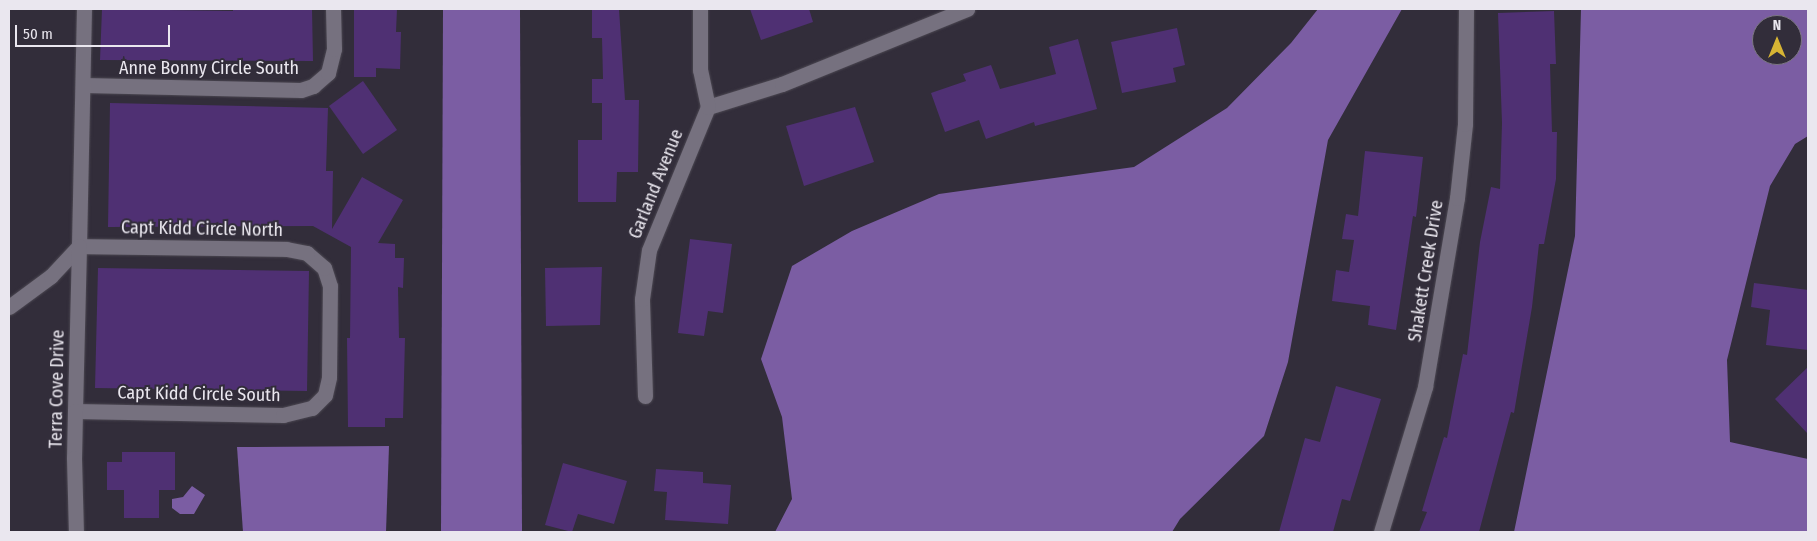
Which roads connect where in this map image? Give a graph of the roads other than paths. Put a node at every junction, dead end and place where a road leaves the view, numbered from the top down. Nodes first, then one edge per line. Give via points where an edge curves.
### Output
1 (84, 9) edge
2 (333, 9) edge
3 (700, 9) edge
4 (1466, 9) edge
5 (961, 10) edge
6 (84, 85) junction
7 (708, 108) junction
8 (79, 246) junction
9 (9, 307) edge
10 (645, 396) dead end
11 (319, 402) joint
12 (75, 412) junction
13 (76, 532) edge
14 (1381, 532) edge

1 - 6 street, Terra Cove Drive
2 - 6 street, Anne Bonny Circle South via 334,49 328,73 313,86 301,90
3 - 7 street via 700,70
4 - 14 street, Shakett Creek Drive via 1465,124 1457,198 1425,387
5 - 7 street via 782,84
6 - 8 street, Terra Cove Drive
7 - 10 street, Garland Avenue via 649,250 642,299
8 - 9 street via 51,276
8 - 11 street, Capt Kidd Circle North via 286,249 307,253 320,263 330,286 329,377 325,395
8 - 12 street, Terra Cove Drive
11 - 12 street, Capt Kidd Circle South via 293,414
12 - 13 street, Terra Cove Drive

